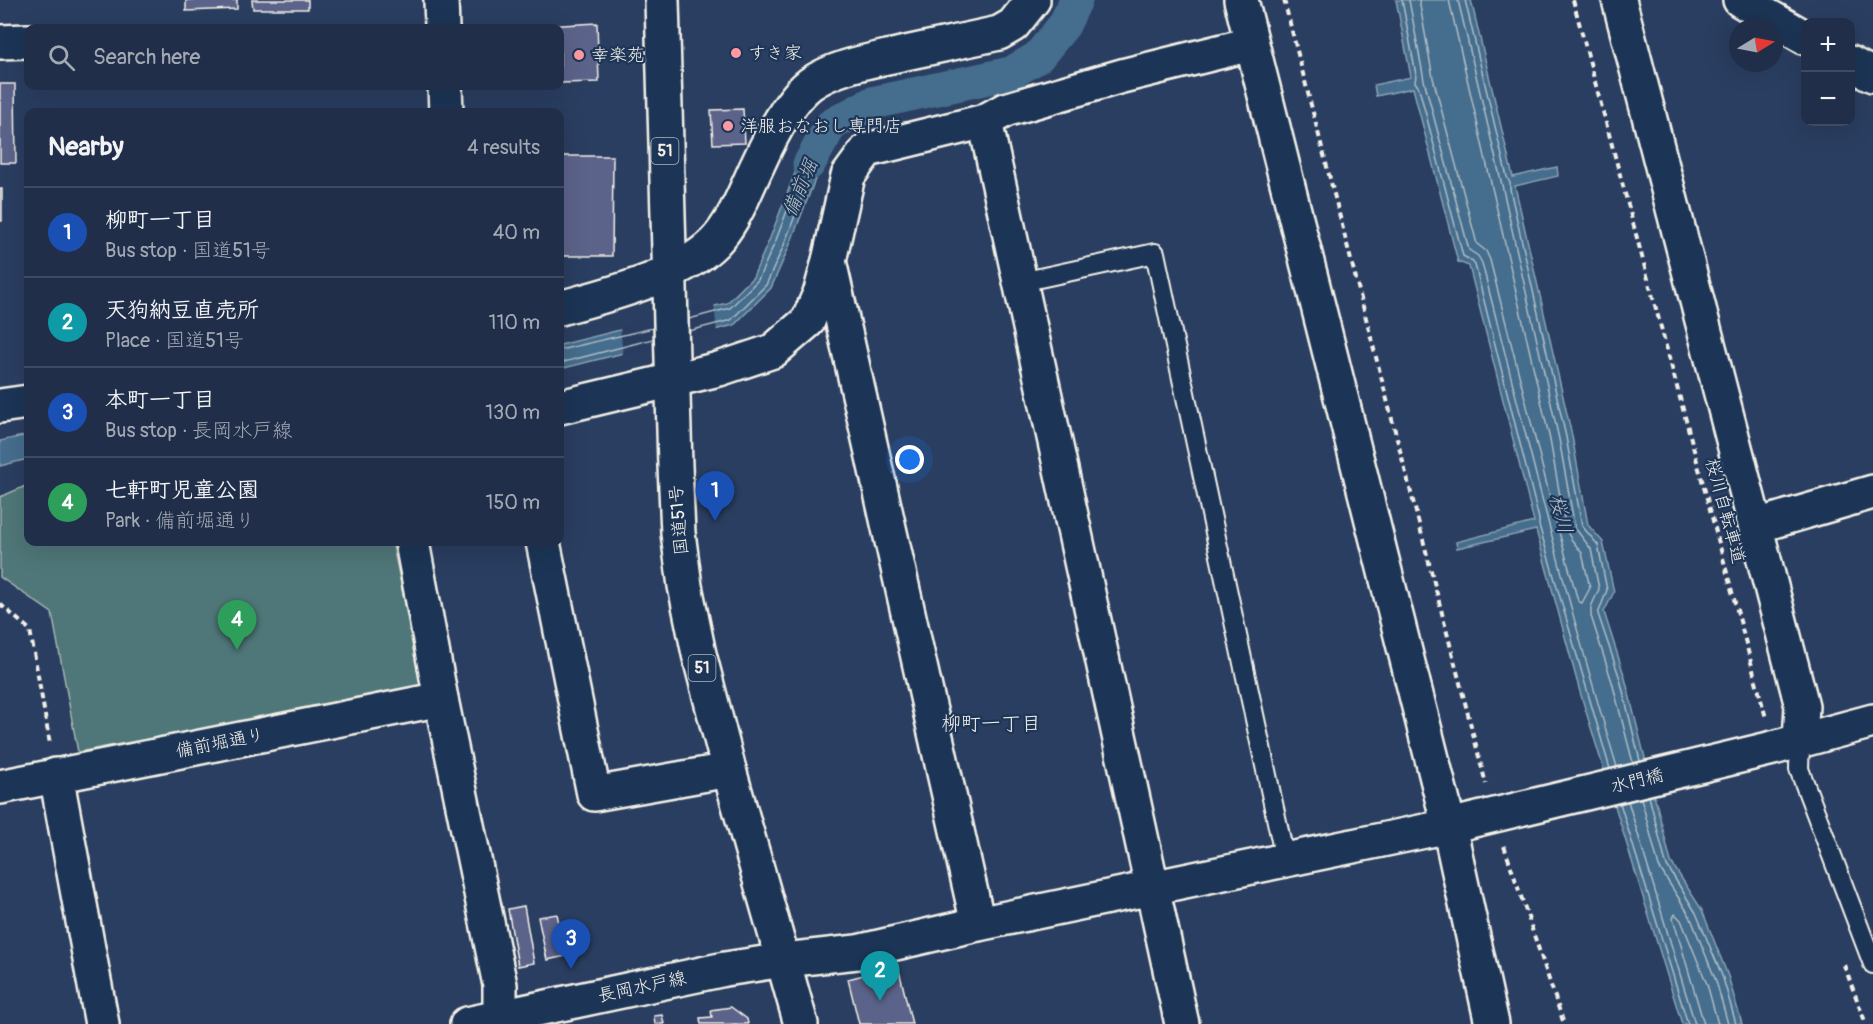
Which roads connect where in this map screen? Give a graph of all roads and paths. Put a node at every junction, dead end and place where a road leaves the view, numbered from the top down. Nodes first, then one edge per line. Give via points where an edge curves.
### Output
1 (441, 0) edge
2 (662, 0) edge
3 (1033, 0) edge
4 (1241, 0) edge
5 (1284, 0) edge
6 (1573, 0) edge
7 (1619, 0) edge
8 (1747, 2) edge
9 (442, 24) edge
10 (1801, 35) edge
11 (24, 41) edge
12 (0, 42) edge
13 (1251, 44) junction
14 (1855, 65) edge
15 (1873, 75) edge
16 (445, 90) edge
17 (446, 108) edge
18 (986, 122) junction
19 (829, 261) junction
20 (1021, 282) junction
21 (669, 287) junction
22 (564, 307) edge
23 (673, 374) junction
24 (24, 403) edge
25 (0, 406) edge
26 (564, 406) edge
27 (1873, 492) edge
28 (1756, 526) junction
29 (413, 546) edge
30 (544, 546) edge
31 (0, 604) edge
32 (441, 699) junction
33 (1873, 721) edge
34 (1779, 746) junction
35 (729, 770) junction
36 (56, 775) junction
37 (0, 787) edge
38 (1503, 814) junction
39 (1449, 826) junction
40 (1285, 859) junction
41 (1152, 888) junction
42 (978, 924) junction
43 (1840, 954) dead end
44 (784, 960) junction
45 (1873, 964) edge
46 (501, 1020) edge
47 (102, 1024) edge
48 (466, 1024) edge
49 (801, 1024) edge
50 (1182, 1024) edge
51 (1492, 1024) edge
52 (1564, 1024) edge
53 (1866, 1024) edge

1 - 9 main road
2 - 21 main road, 国道51号 / 51
3 - 21 main road via 1013,25 999,33 859,64 809,85 766,148 733,218
4 - 13 main road
5 - 38 path
6 - 34 path, 桜川自転車道 via 1752,662
7 - 28 main road
8 - 10 main road
11 - 12 main road
13 - 18 main road via 1005,110
13 - 39 main road
14 - 15 main road
16 - 17 main road
18 - 19 main road via 867,150 848,176
18 - 20 main road
19 - 23 main road via 808,321 773,351 719,369
19 - 42 main road
20 - 40 lane via 1155,253
20 - 41 main road
21 - 22 main road via 615,293
21 - 23 main road, 国道51号 / 51
23 - 26 main road
23 - 35 main road, 国道51号 / 51 via 678,522 685,586
24 - 25 main road
27 - 28 main road
28 - 34 main road via 1802,706
29 - 32 main road
30 - 35 main road via 594,794
31 - 36 path via 30,630
32 - 36 main road, 備前堀通り
32 - 46 main road via 500,985
33 - 34 main road, 水門橋
34 - 38 main road, 水門橋
34 - 45 lane via 1799,769
35 - 44 main road, 国道51号 / 51
36 - 37 main road, 備前堀通り
36 - 47 main road
38 - 39 main road, 水門橋
38 - 52 path
39 - 40 main road, 水門橋
39 - 51 main road
40 - 41 main road, 水門橋
41 - 42 main road, 長岡水戸線
41 - 50 main road
42 - 44 main road, 長岡水戸線 via 857,952
43 - 53 path
44 - 46 main road, 長岡水戸線 via 725,969
44 - 49 main road, 国道51号 / 51
46 - 48 main road, 長岡水戸線

